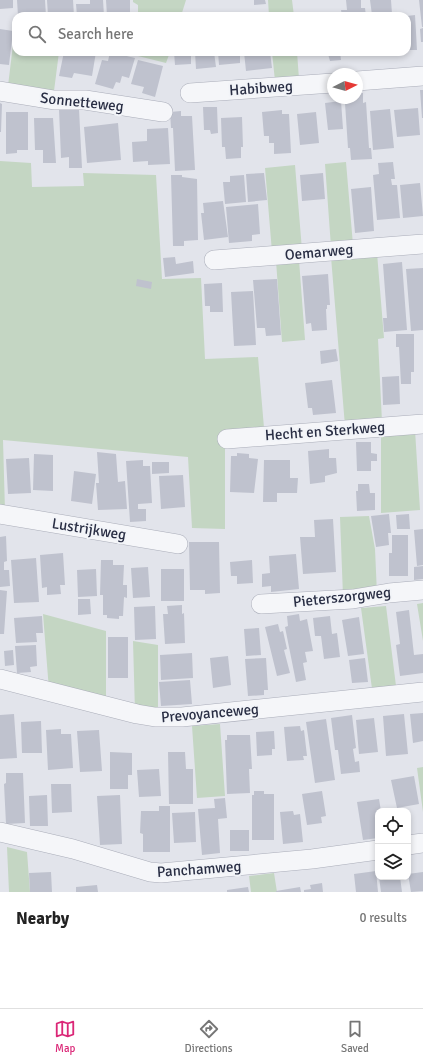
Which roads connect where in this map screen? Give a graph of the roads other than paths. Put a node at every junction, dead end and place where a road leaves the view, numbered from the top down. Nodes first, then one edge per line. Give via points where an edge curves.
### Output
1 (423, 76) edge
2 (363, 81) edge
3 (327, 83) edge
4 (0, 91) edge
5 (190, 93) dead end
6 (163, 112) dead end
7 (423, 244) edge
8 (214, 260) dead end
9 (423, 424) edge
10 (227, 439) dead end
11 (0, 514) edge
12 (178, 544) dead end
13 (423, 590) edge
14 (261, 604) dead end
15 (0, 679) edge
16 (423, 692) edge
17 (0, 832) edge
18 (423, 843) edge
19 (411, 845) edge
20 (375, 850) edge

1 - 2 street
3 - 5 street, Habibweg
4 - 6 street, Sonnetteweg via 54,100 85,100
7 - 8 street, Oemarweg
9 - 10 street, Hecht en Sterkweg
11 - 12 street, Lustrijkweg
13 - 14 street, Pieterszorgweg via 353,599
15 - 16 street, Prevoyanceweg via 155,717 182,717
17 - 20 street, Panchamweg via 161,873 312,860
18 - 19 street

